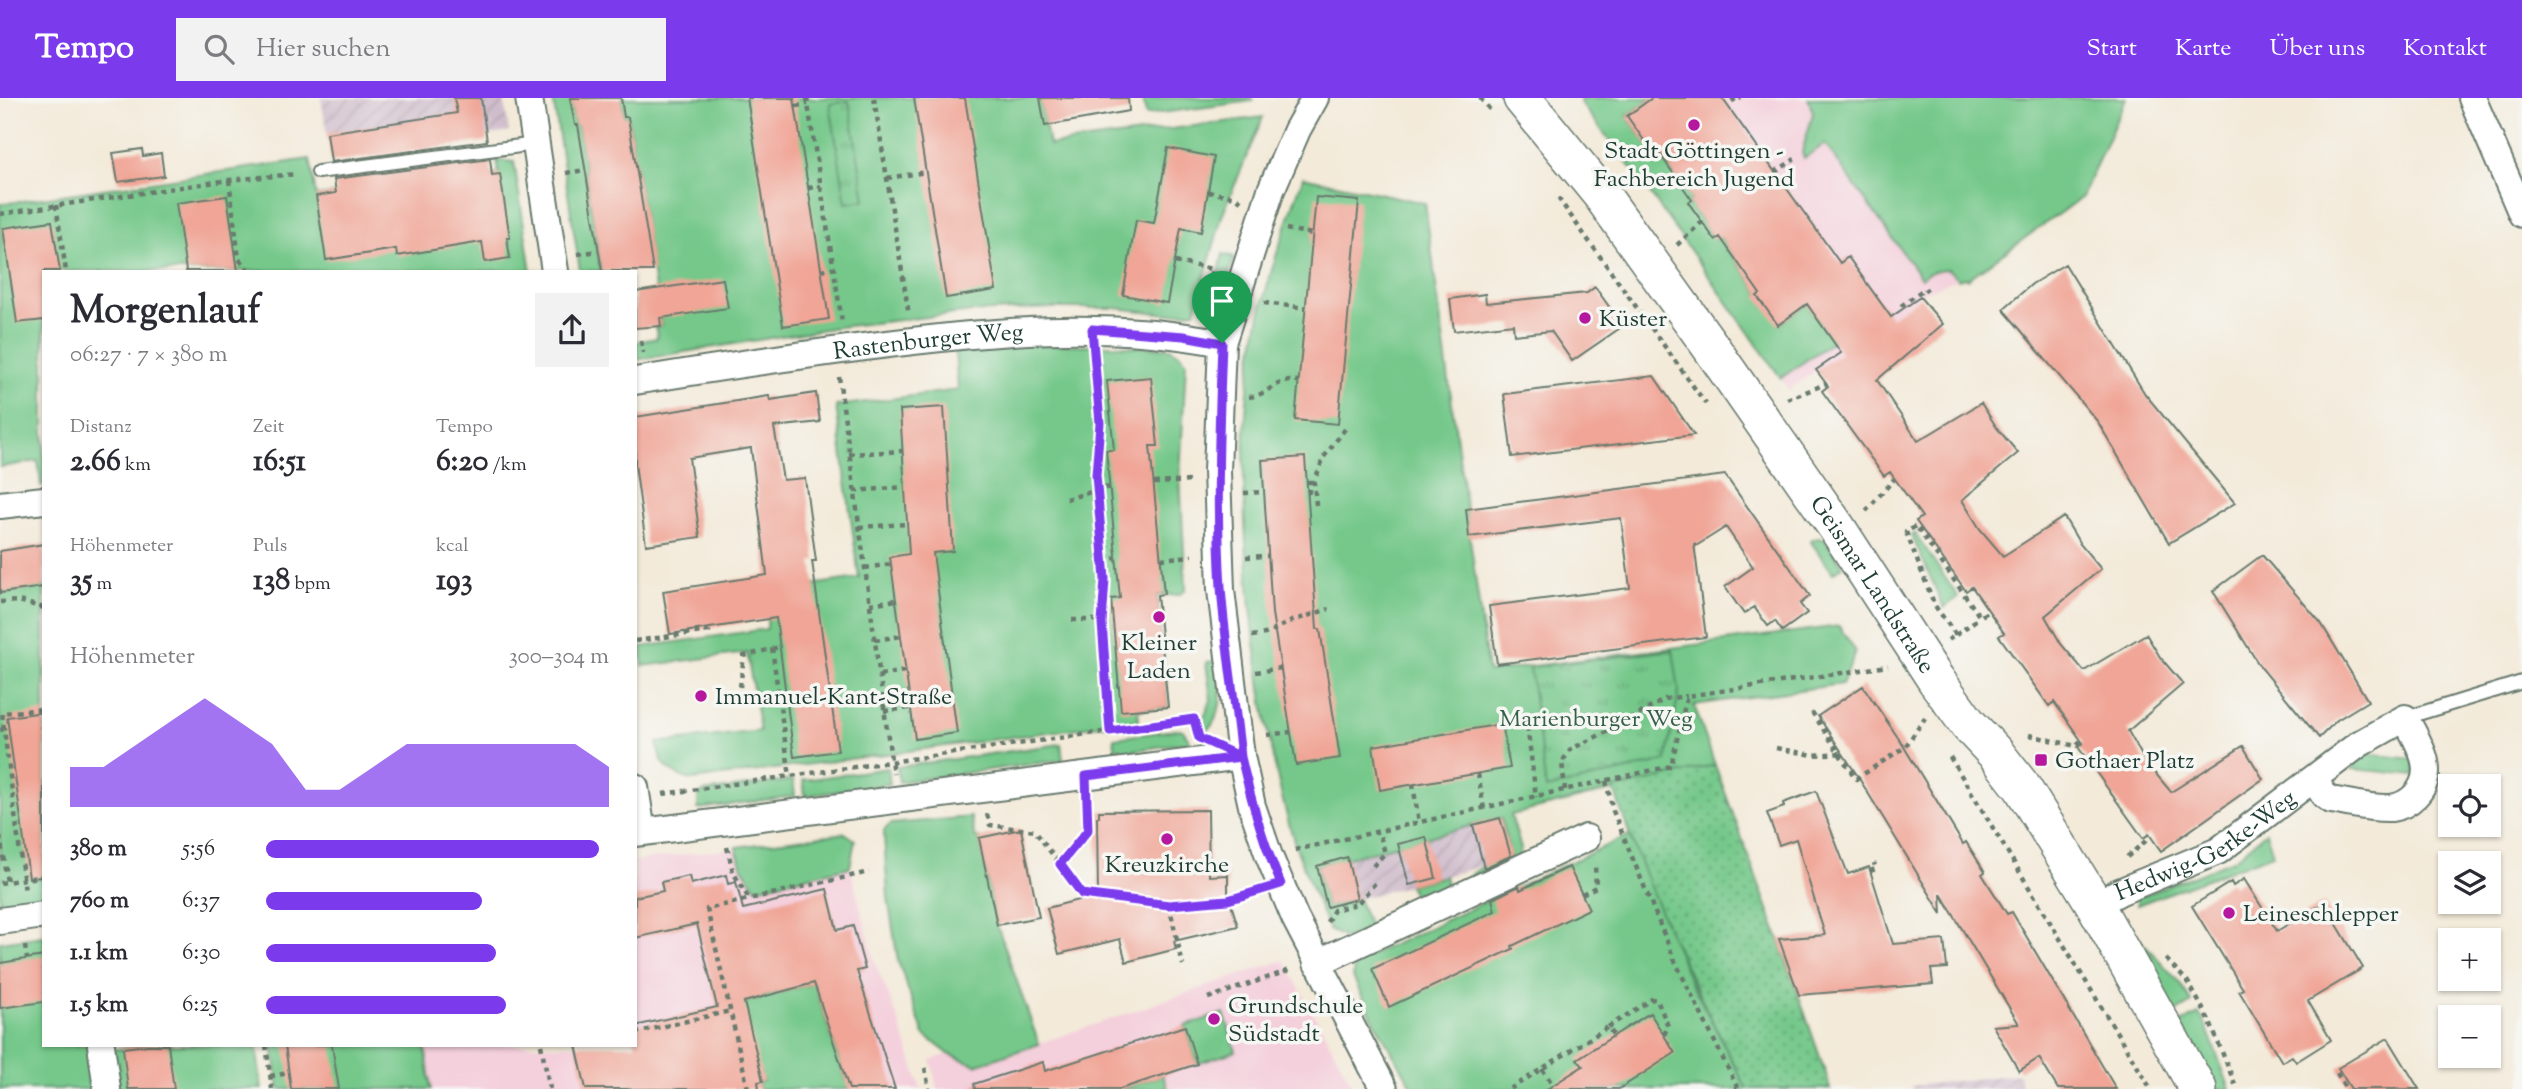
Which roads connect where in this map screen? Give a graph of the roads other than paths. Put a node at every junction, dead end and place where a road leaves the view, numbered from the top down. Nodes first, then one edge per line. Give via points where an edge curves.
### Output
1 (529, 98) edge
2 (1315, 98) edge
3 (2472, 98) edge
4 (1509, 107) edge
5 (536, 144) junction
6 (318, 172) road end
7 (2522, 214) edge
8 (555, 270) edge
9 (1222, 343) junction
10 (637, 380) edge
11 (42, 500) edge
12 (0, 505) edge
13 (2522, 682) edge
14 (2405, 718) junction
15 (1241, 757) junction
16 (2314, 779) junction
17 (637, 805) edge
18 (639, 832) edge
19 (1586, 838) dead end
20 (2095, 905) junction
21 (42, 915) edge
22 (0, 921) edge
23 (1314, 956) junction
24 (101, 1047) edge
25 (107, 1089) edge
26 (1384, 1089) edge
27 (2198, 1089) edge

1 - 5 street
2 - 9 street via 1271,190
3 - 7 street
4 - 20 main road, Geismar Landstraße via 1600,194 1837,528 1936,680 2022,787
5 - 6 lane
5 - 8 street
9 - 10 street, Rastenburger Weg via 1092,329 992,333
9 - 15 street via 1221,590
11 - 12 street
13 - 14 lane, Hedwig-Gerke-Weg
14 - 16 street, Hedwig-Gerke-Weg
14 - 16 street, Hedwig-Gerke-Weg via 2427,769 2422,787 2410,800 2389,808 2331,800
15 - 18 street
15 - 23 street via 1269,856
16 - 20 street, Hedwig-Gerke-Weg via 2218,851
17 - 18 street
19 - 23 street
20 - 27 main road, Geismar Landstraße
21 - 22 street
23 - 26 street
24 - 25 street

